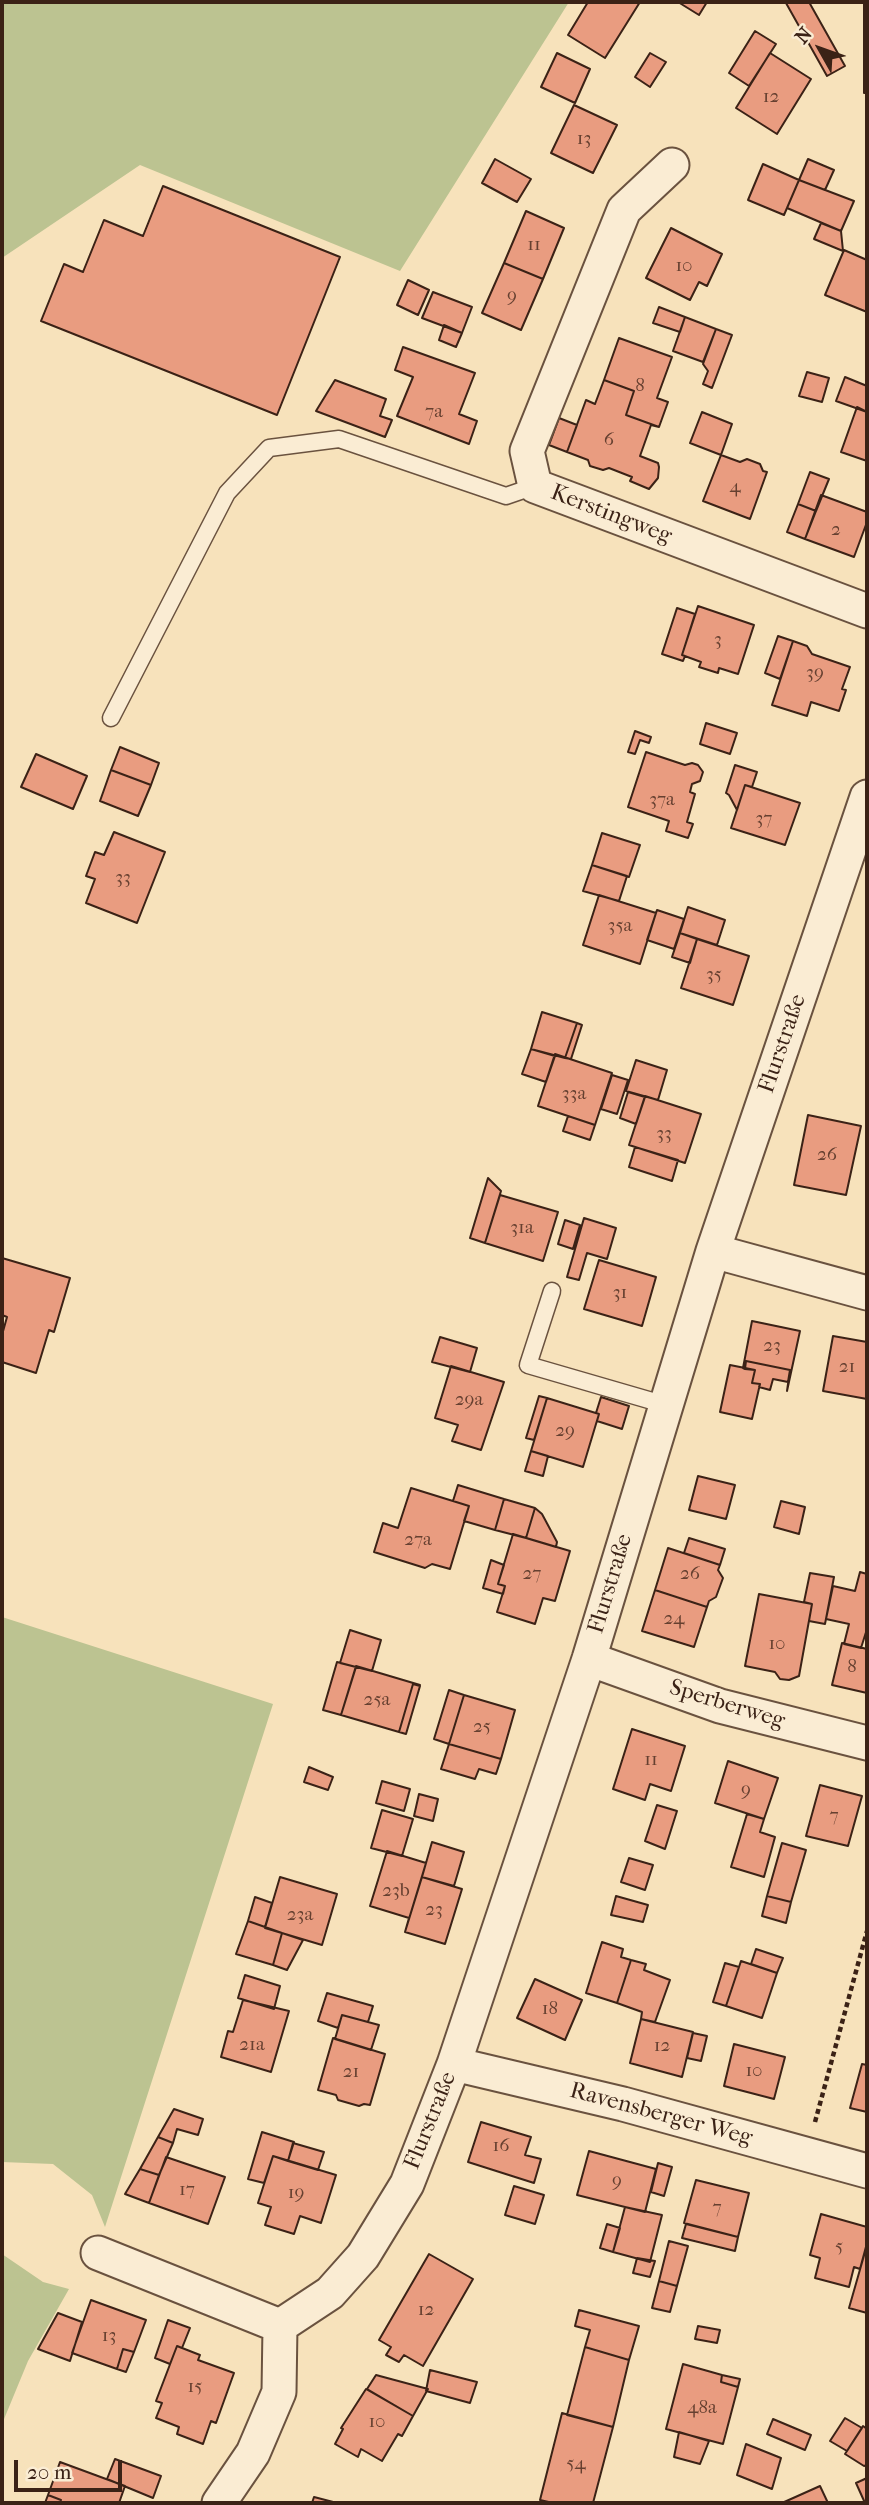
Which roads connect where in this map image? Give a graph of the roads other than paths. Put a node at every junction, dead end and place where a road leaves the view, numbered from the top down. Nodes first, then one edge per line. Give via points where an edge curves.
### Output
1 (672, 165) dead end
2 (535, 486) junction
3 (867, 611) edge
4 (111, 718) dead end
5 (867, 797) edge
6 (713, 1251) junction
7 (552, 1291) dead end
8 (867, 1293) edge
9 (666, 1405) junction
10 (589, 1659) junction
11 (867, 1743) edge
12 (454, 2064) junction
13 (867, 2171) edge
14 (98, 2253) dead end
15 (280, 2326) junction
16 (219, 2503) edge

1 - 2 street, Kerstingweg via 624,210 527,451
2 - 3 street, Kerstingweg
2 - 4 lane via 506,496 340,439 269,448 227,494
5 - 6 street, Flurstraße
6 - 8 street
6 - 9 street, Flurstraße
7 - 9 lane via 528,1365
9 - 10 street, Flurstraße
10 - 11 street, Sperberweg via 720,1706
10 - 12 street, Flurstraße
12 - 13 street, Ravensberger Weg
12 - 15 street, Flurstraße via 407,2184 363,2256 330,2292
14 - 15 street
15 - 16 street via 279,2392 253,2453

